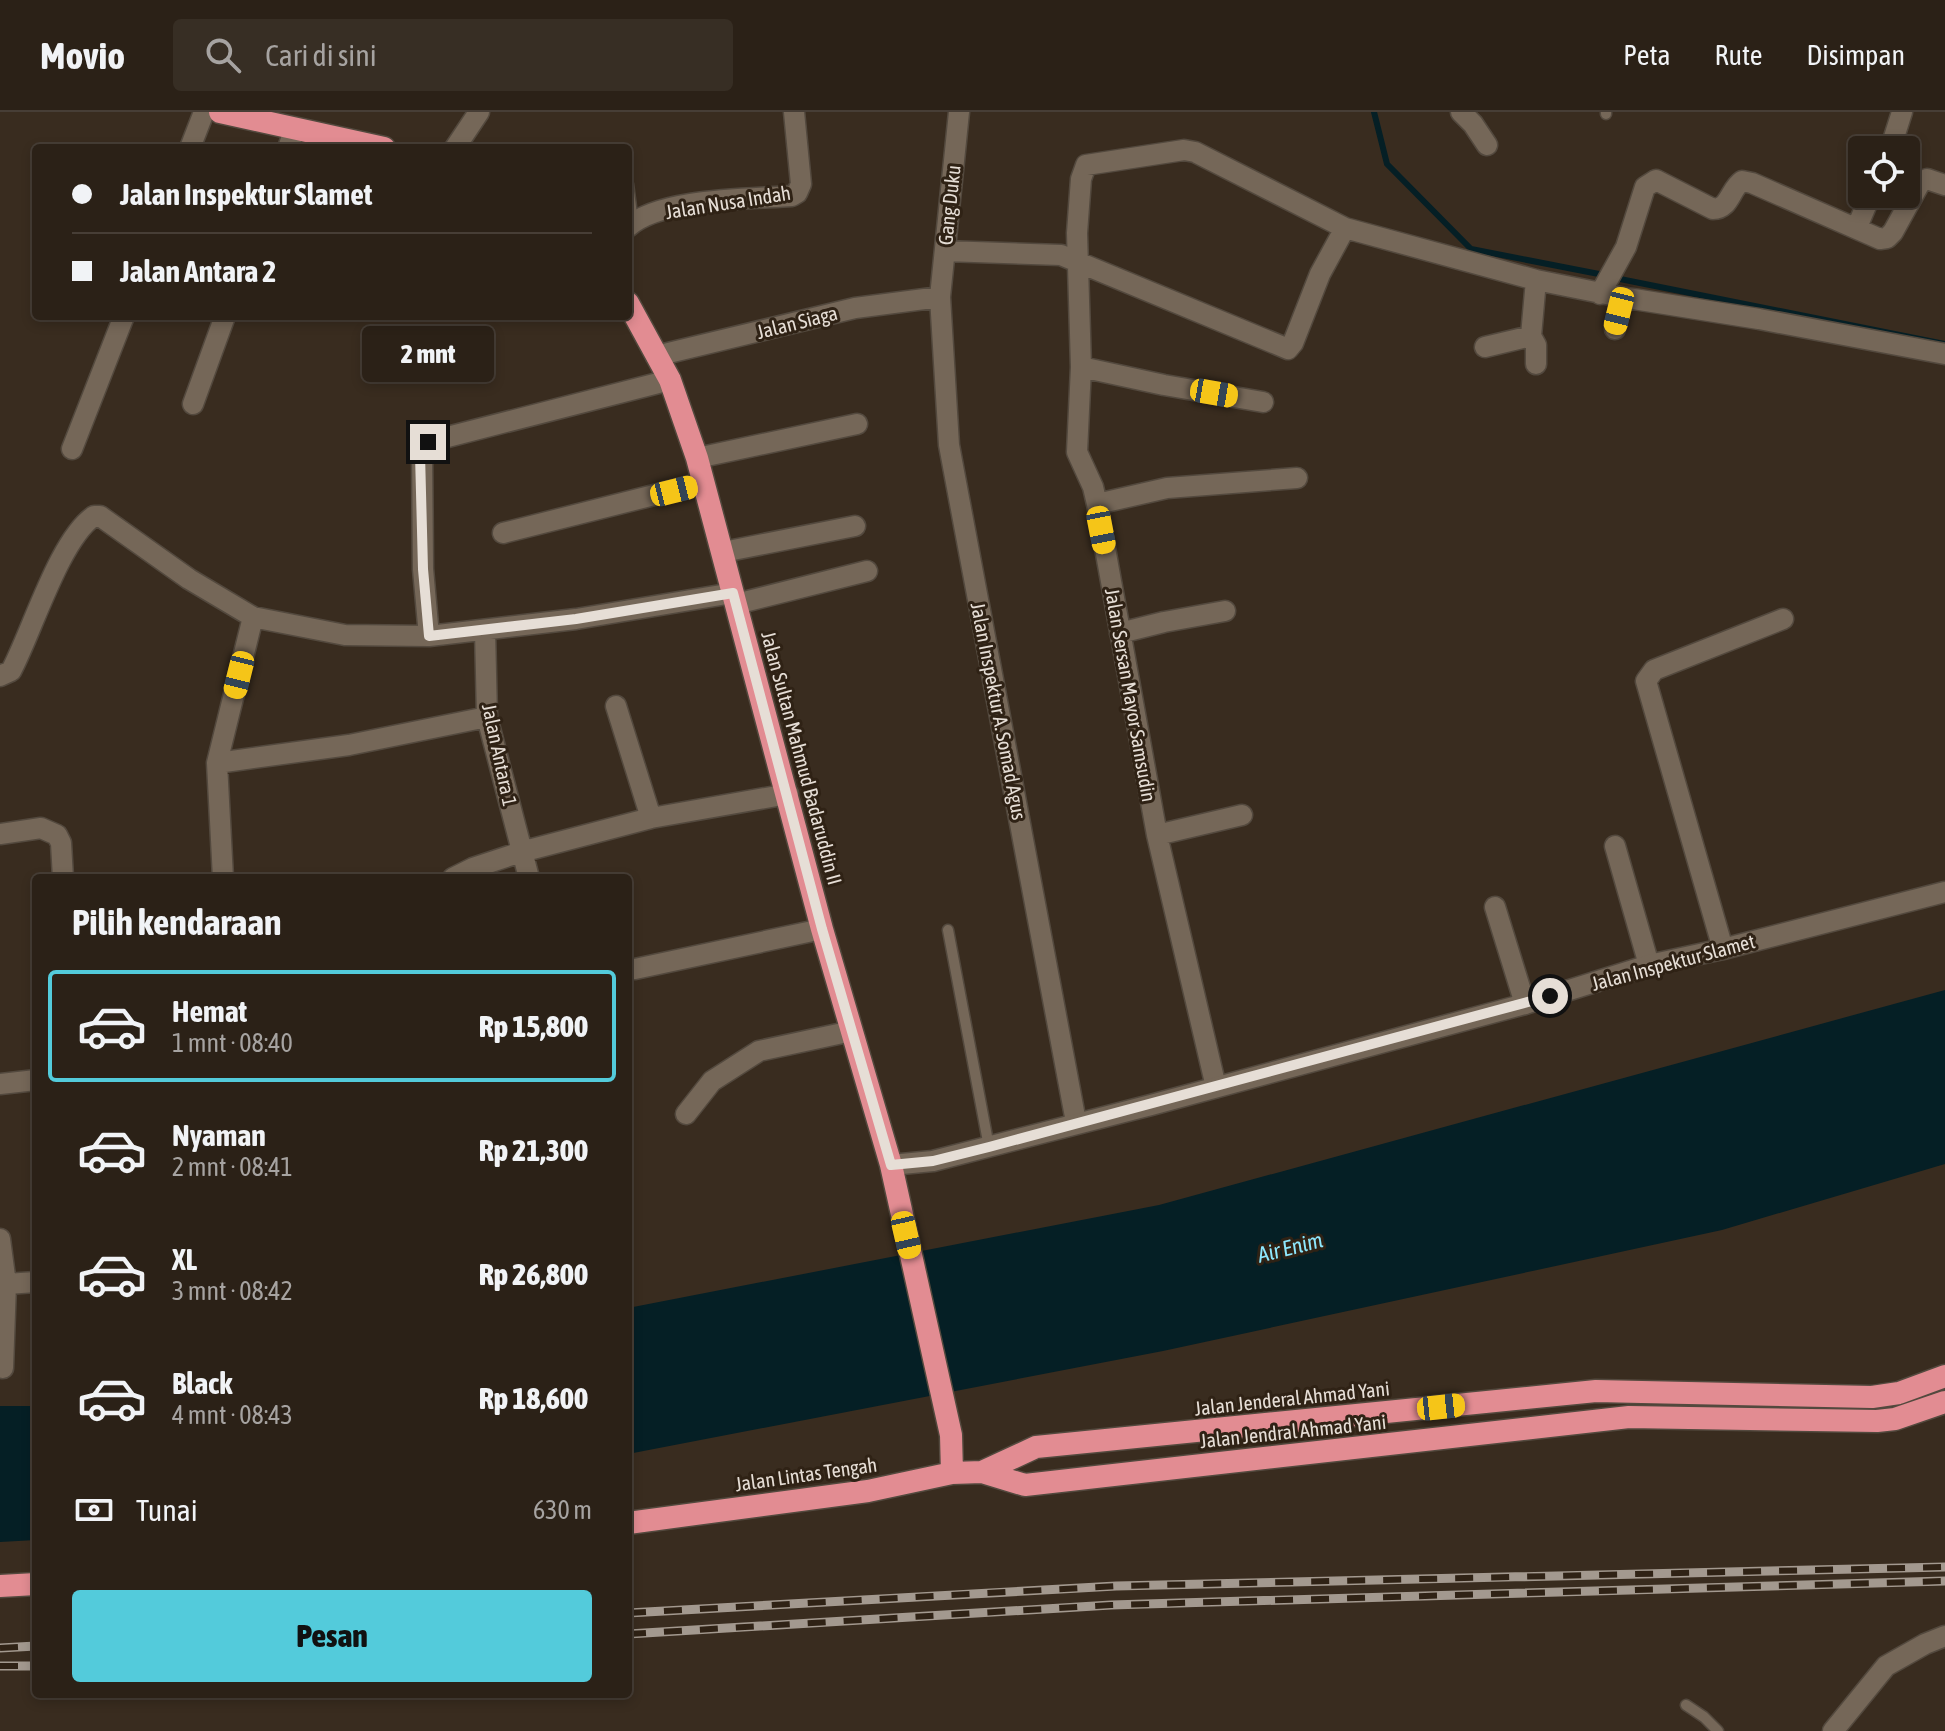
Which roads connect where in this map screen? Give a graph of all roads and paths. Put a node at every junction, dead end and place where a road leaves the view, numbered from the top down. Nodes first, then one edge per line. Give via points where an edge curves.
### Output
1 (204, 112) edge
2 (220, 112) edge
3 (479, 112) edge
4 (794, 112) edge
5 (959, 112) edge
6 (1461, 112) edge
7 (1902, 112) edge
8 (285, 128) edge
9 (1894, 136) edge
10 (192, 144) edge
11 (364, 144) edge
12 (458, 144) edge
13 (1487, 145) dead end
14 (1945, 185) edge
15 (1865, 208) edge
16 (632, 224) edge
17 (1857, 227) junction
18 (1345, 228) junction
19 (945, 251) junction
20 (1077, 262) junction
21 (1536, 280) junction
22 (1601, 291) junction
23 (940, 297) junction
24 (1621, 297) junction
25 (632, 311) edge
26 (122, 320) edge
27 (224, 320) edge
28 (1615, 329) dead end
29 (1531, 336) junction
30 (1485, 347) dead end
31 (1945, 354) edge
32 (656, 356) junction
33 (1536, 364) dead end
34 (1081, 367) junction
35 (670, 380) junction
36 (1263, 402) dead end
37 (193, 404) dead end
38 (857, 424) dead end
39 (72, 449) dead end
40 (697, 458) junction
41 (1297, 478) dead end
42 (702, 483) junction
43 (1097, 504) junction
44 (855, 526) dead end
45 (503, 533) dead end
46 (723, 552) junction
47 (867, 571) dead end
48 (734, 599) junction
49 (1225, 611) dead end
50 (253, 617) junction
51 (1783, 619) dead end
52 (485, 630) junction
53 (1120, 633) junction
54 (429, 636) junction
55 (0, 676) edge
56 (616, 706) dead end
57 (487, 717) junction
58 (217, 763) junction
59 (788, 794) junction
60 (1242, 815) dead end
61 (651, 818) junction
62 (0, 834) edge
63 (1157, 835) junction
64 (1615, 846) dead end
65 (521, 852) junction
66 (63, 874) edge
67 (223, 874) edge
68 (461, 874) edge
69 (528, 874) edge
70 (1945, 892) edge
71 (1495, 907) dead end
72 (822, 929) junction
73 (948, 930) dead end
74 (1723, 949) junction
75 (1649, 965) junction
76 (635, 969) dead end
77 (1525, 1004) junction
78 (852, 1031) junction
79 (32, 1080) edge
80 (0, 1084) edge
81 (1216, 1087) junction
82 (686, 1114) dead end
83 (1076, 1122) junction
84 (989, 1147) junction
85 (891, 1165) junction
86 (0, 1239) edge
87 (32, 1282) edge
88 (6, 1284) junction
89 (3, 1368) dead end
90 (1945, 1376) edge
91 (1945, 1402) edge
92 (982, 1472) junction
93 (952, 1473) junction
94 (632, 1522) edge
95 (32, 1584) edge
96 (0, 1586) edge
97 (1945, 1636) edge
98 (1686, 1705) dead end
99 (1718, 1731) edge
100 (1833, 1731) edge

1 - 10 street
2 - 8 highway
3 - 12 street
4 - 16 street, Jalan Nusa Indah via 801,184 797,193 685,205
5 - 19 street, Gang Duku
6 - 13 street
7 - 9 street
8 - 11 highway
14 - 17 street via 1927,179 1920,183 1887,238
15 - 17 street
17 - 22 street via 1752,183 1735,185 1725,205 1713,209 1656,180 1645,187 1626,247
18 - 20 street via 1288,349
18 - 20 street, Jalan Sersan Mayor Samsudin via 1184,150 1086,165
18 - 21 street
19 - 20 street via 1061,255
19 - 23 street, Gang Duku
20 - 34 street, Jalan Sersan Mayor Samsudin
21 - 22 street
21 - 29 street
22 - 24 street
23 - 32 street, Jalan Siaga via 855,308
23 - 83 street, Jalan Inspektur A. Somad Agus via 949,445
24 - 28 street
24 - 31 street
25 - 32 highway, Jalan Sultan Mahmud Badaruddin II
26 - 39 street
27 - 37 street
29 - 30 street
29 - 33 street
32 - 35 highway, Jalan Sultan Mahmud Badaruddin II
34 - 36 street
34 - 43 street, Jalan Sersan Mayor Samsudin via 1077,452
35 - 40 highway, Jalan Sultan Mahmud Badaruddin II
35 - 54 street via 422,446
38 - 40 street
40 - 42 highway, Jalan Sultan Mahmud Badaruddin II
41 - 43 street via 1167,488
42 - 45 street
42 - 46 highway, Jalan Sultan Mahmud Badaruddin II
43 - 53 street, Jalan Sersan Mayor Samsudin
44 - 46 street
46 - 48 highway, Jalan Sultan Mahmud Badaruddin II
47 - 48 street
48 - 52 street
48 - 59 highway, Jalan Sultan Mahmud Badaruddin II
49 - 53 street
50 - 54 street via 345,635
50 - 55 street via 94,516 64,554 11,671
50 - 58 street
51 - 74 street via 1654,670 1646,681
52 - 54 street
52 - 57 street, Jalan Antara 1
53 - 63 street, Jalan Sersan Mayor Samsudin
56 - 61 street
57 - 58 street via 349,745
57 - 65 street, Jalan Antara 1
58 - 67 street
59 - 61 street
59 - 72 highway, Jalan Sultan Mahmud Badaruddin II
60 - 63 street
61 - 65 street
62 - 66 street via 41,828 57,835
63 - 81 street, Jalan Sersan Mayor Samsudin
64 - 75 street
65 - 68 street
65 - 69 street, Jalan Antara 1
70 - 74 street, Jalan Inspektur Slamet
71 - 77 street
72 - 76 street
72 - 78 highway, Jalan Sultan Mahmud Badaruddin II
73 - 84 lane
74 - 75 street, Jalan Inspektur Slamet
75 - 77 street, Jalan Inspektur Slamet
77 - 81 street, Jalan Inspektur Slamet
78 - 82 street via 759,1051 712,1081
78 - 85 highway, Jalan Sultan Mahmud Badaruddin II
79 - 80 street
81 - 83 street, Jalan Inspektur Slamet
83 - 84 street, Jalan Inspektur Slamet
84 - 85 street, Jalan Inspektur Slamet
85 - 93 highway, Jalan Sultan Mahmud Badaruddin II via 951,1435
86 - 88 street
87 - 88 street
88 - 89 street
90 - 92 highway, Jalan Jenderal Ahmad Yani via 1872,1397 1596,1391 1036,1447
91 - 92 highway, Jalan Jendral Ahmad Yani via 1877,1421 1629,1417 1025,1485
92 - 93 highway, Jalan Lintas Tengah
93 - 94 highway, Jalan Lintas Tengah via 868,1491
95 - 96 highway
97 - 100 street via 1886,1666
98 - 99 lane

